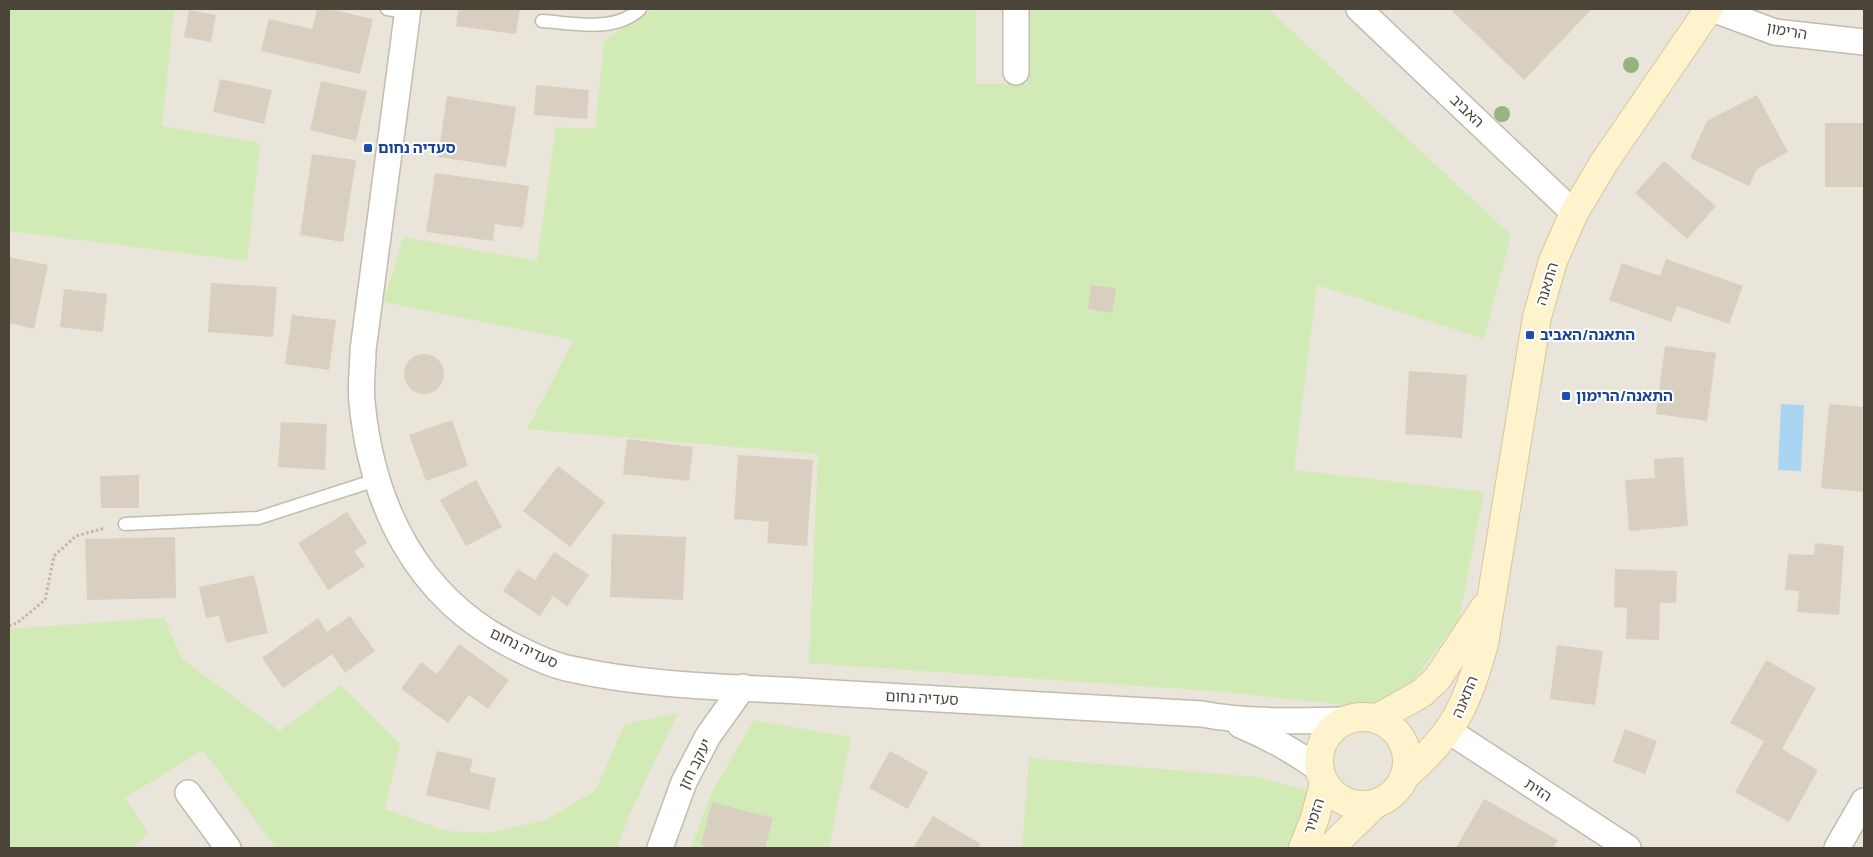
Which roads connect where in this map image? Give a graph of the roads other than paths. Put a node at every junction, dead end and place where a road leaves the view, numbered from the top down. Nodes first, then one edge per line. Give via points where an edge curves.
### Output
1 (640, 9) edge
2 (1016, 9) edge
3 (1359, 9) edge
4 (1708, 9) edge
5 (1712, 9) edge
6 (401, 10) edge
7 (542, 21) dead end
8 (1864, 42) edge
9 (1016, 72) dead end
10 (1574, 214) junction
11 (376, 480) junction
12 (125, 524) road end
13 (1490, 599) junction
14 (743, 687) junction
15 (1224, 718) junction
16 (1376, 719) junction
17 (1346, 720) junction
18 (1449, 731) junction
19 (1321, 776) junction
20 (1405, 776) junction
21 (188, 793) dead end
22 (1864, 801) edge
23 (1375, 804) junction
24 (228, 848) edge
25 (660, 848) edge
26 (1303, 848) edge
27 (1330, 848) edge
28 (1628, 848) edge
29 (1837, 848) edge

1 - 7 lane via 608,25
2 - 9 street
3 - 10 street, האביב
4 - 10 street, התאנה via 1603,164
5 - 8 street, הרימון via 1775,32
6 - 11 street, סעדיה נחום via 363,350 361,400
10 - 13 street, התאנה via 1553,261 1537,317
11 - 12 lane via 258,518
11 - 14 street, סעדיה נחום via 388,514 409,554 433,586 494,637 569,669 665,682
13 - 16 street, התאנה via 1437,679 1422,694
13 - 18 street, התאנה via 1484,644 1471,692
14 - 15 street, סעדיה נחום via 1202,714
14 - 25 street, יעקב חזן via 708,736 684,782
15 - 17 street, סעדיה נחום
15 - 19 street, סעדיה נחום via 1296,753
16 - 17 street via 1361,716
16 - 20 street via 1399,735 1405,748
17 - 19 street via 1333,727 1324,739 1319,754
18 - 20 street, התאנה
18 - 28 street, הזית
19 - 23 street via 1333,795 1346,803
19 - 26 street, הזמיר via 1315,818
20 - 23 street via 1393,793
21 - 24 street
22 - 29 street
23 - 27 street, הזמיר

